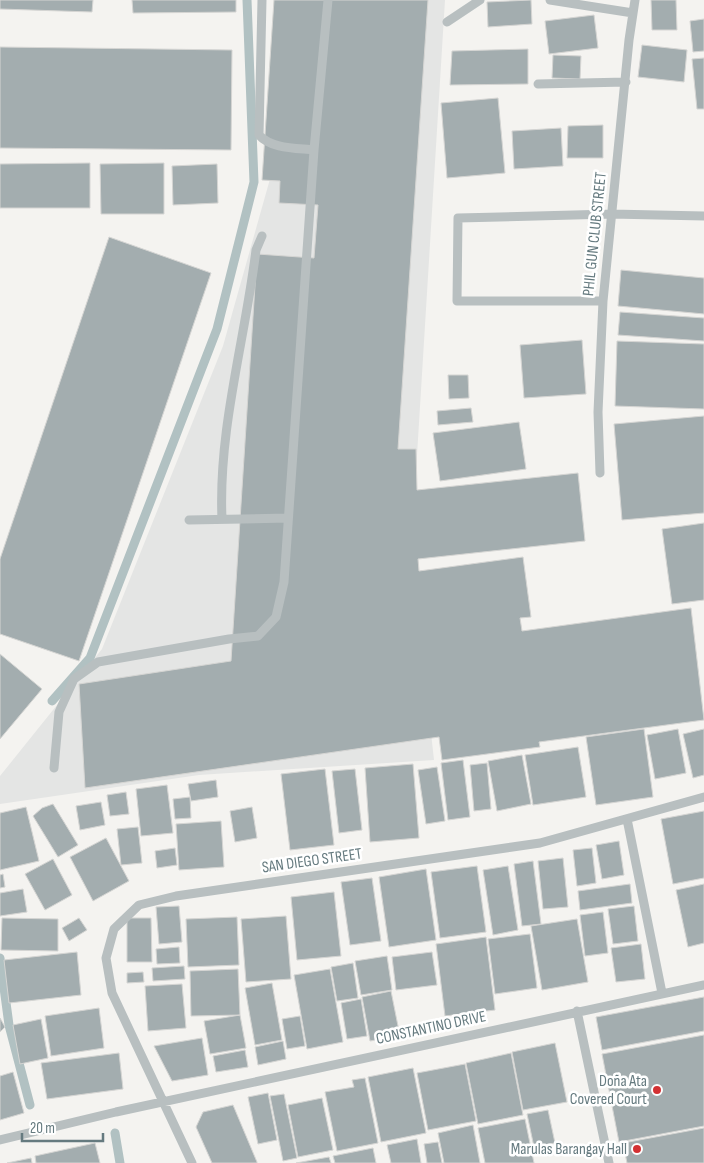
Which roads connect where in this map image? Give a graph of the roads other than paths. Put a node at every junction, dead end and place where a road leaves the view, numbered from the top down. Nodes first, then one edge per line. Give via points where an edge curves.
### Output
1 (262, 0) edge
2 (328, 0) edge
3 (480, 0) edge
4 (550, 0) edge
5 (635, 0) edge
6 (634, 13) junction
7 (447, 22) dead end
8 (626, 82) junction
9 (538, 84) dead end
10 (314, 150) junction
11 (611, 214) junction
12 (704, 216) edge
13 (262, 236) dead end
14 (603, 301) junction
15 (600, 473) dead end
16 (288, 518) junction
17 (222, 519) junction
18 (189, 520) dead end
19 (54, 768) dead end
20 (704, 797) edge
21 (627, 819) junction
22 (704, 985) edge
23 (662, 993) junction
24 (577, 1011) junction
25 (165, 1102) junction
26 (0, 1140) edge
27 (192, 1163) edge
28 (609, 1163) edge

1 - 10 street via 259,135 264,141 275,144
2 - 10 street
3 - 7 street
4 - 6 street
5 - 6 street, PHIL GUN CLUB STREET
6 - 8 street, PHIL GUN CLUB STREET via 628,40
8 - 9 street
8 - 11 street, PHIL GUN CLUB STREET
10 - 16 street
11 - 12 street
11 - 14 street, PHIL GUN CLUB STREET
11 - 14 street via 458,218 457,301
13 - 17 street via 256,250 228,418
14 - 15 street, PHIL GUN CLUB STREET via 598,412
16 - 17 street
16 - 19 street via 284,582 276,617 258,636 98,662 74,679 59,712
17 - 18 street
20 - 21 street, SAN DIEGO STREET
21 - 23 street
21 - 25 street, SAN DIEGO STREET via 540,843 176,896 140,905 114,929 106,958 112,993
22 - 23 street, CONSTANTINO DRIVE
23 - 24 street, CONSTANTINO DRIVE
24 - 25 street, CONSTANTINO DRIVE
24 - 28 street
25 - 26 street, CONSTANTINO DRIVE
25 - 27 street, SAN DIEGO STREET

